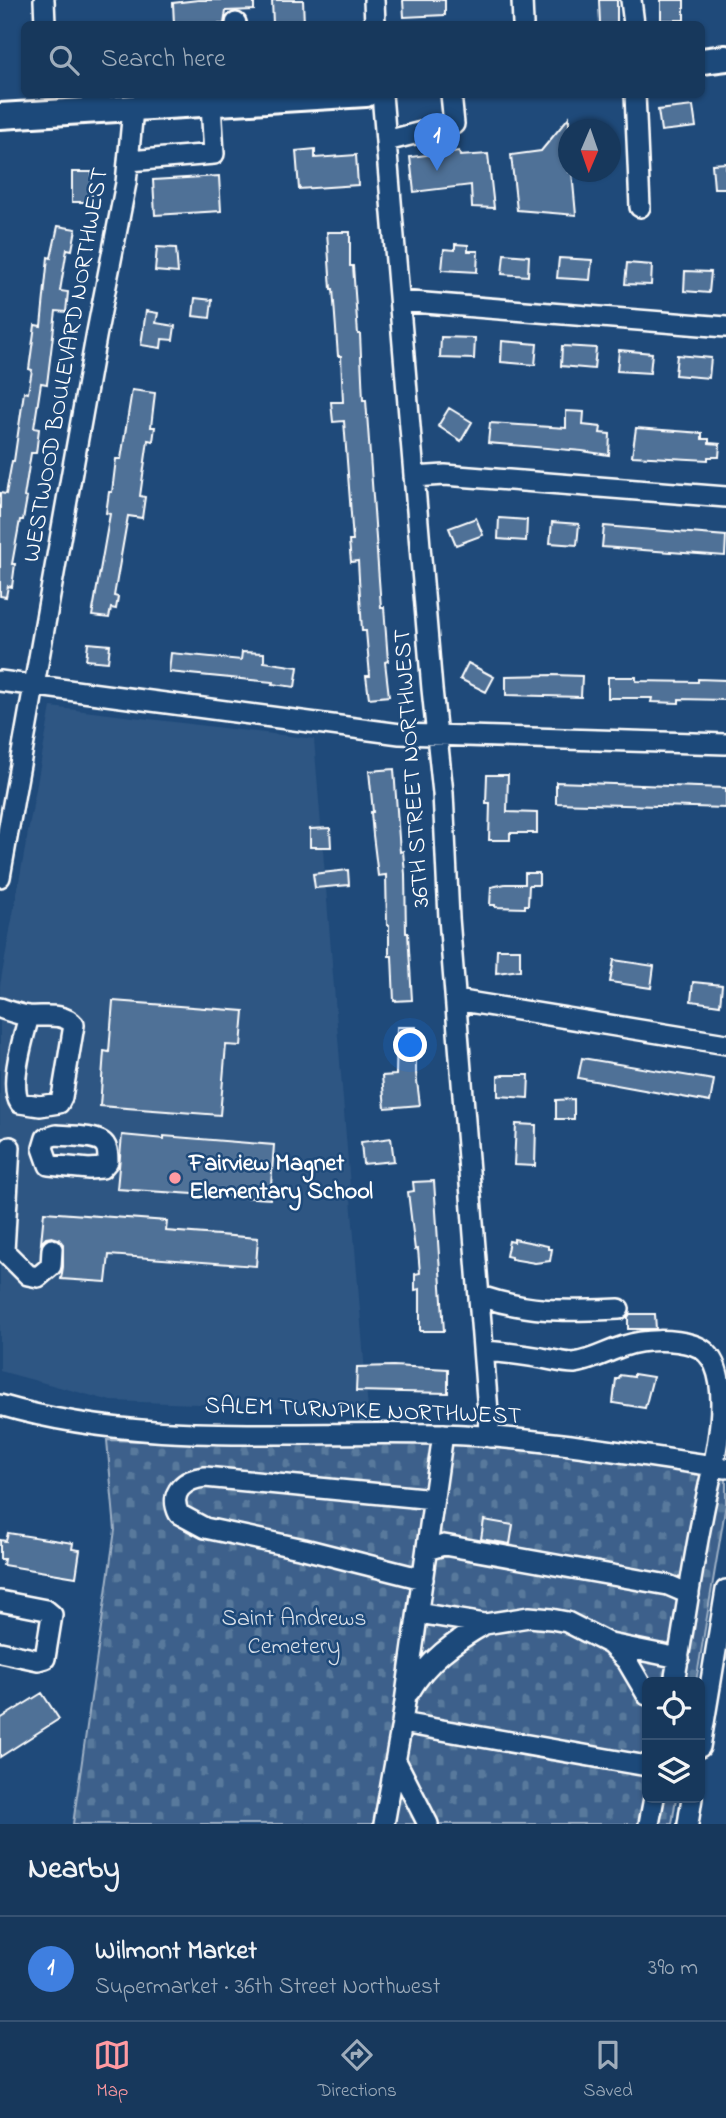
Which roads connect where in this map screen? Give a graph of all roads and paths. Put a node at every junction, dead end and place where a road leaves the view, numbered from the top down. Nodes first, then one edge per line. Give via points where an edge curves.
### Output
1 (44, 0) edge
2 (374, 0) edge
3 (522, 0) edge
4 (631, 0) edge
5 (45, 21) edge
6 (375, 21) edge
7 (523, 21) edge
8 (634, 21) edge
9 (726, 58) edge
10 (705, 61) edge
11 (239, 98) edge
12 (382, 98) edge
13 (451, 98) edge
14 (635, 98) edge
15 (52, 104) edge
16 (211, 104) junction
17 (133, 109) junction
18 (0, 116) edge
19 (386, 141) junction
20 (129, 161) junction
21 (640, 207) dead end
22 (400, 301) junction
23 (726, 327) edge
24 (414, 477) junction
25 (726, 497) edge
26 (0, 681) edge
27 (34, 687) junction
28 (437, 736) junction
29 (726, 744) edge
30 (4, 833) edge
31 (0, 877) edge
32 (456, 1000) junction
33 (0, 1008) edge
34 (29, 1016) junction
35 (726, 1044) edge
36 (5, 1147) edge
37 (43, 1148) dead end
38 (52, 1249) dead end
39 (2, 1251) edge
40 (480, 1296) junction
41 (619, 1309) dead end
42 (484, 1352) junction
43 (0, 1405) edge
44 (443, 1434) junction
45 (490, 1437) junction
46 (719, 1467) edge
47 (435, 1499) junction
48 (427, 1550) junction
49 (423, 1579) junction
50 (726, 1590) edge
51 (689, 1594) junction
52 (0, 1601) edge
53 (418, 1613) junction
54 (485, 1625) junction
55 (610, 1644) junction
56 (0, 1652) edge
57 (679, 1658) junction
58 (675, 1677) edge
59 (642, 1686) edge
60 (406, 1698) junction
61 (402, 1723) junction
62 (701, 1740) edge
63 (396, 1761) junction
64 (642, 1765) edge
65 (691, 1803) edge
66 (651, 1809) edge
67 (384, 1824) edge
68 (428, 1824) edge
69 (635, 1824) edge
70 (688, 1824) edge

1 - 5 street
2 - 6 street
3 - 7 street
4 - 8 street
9 - 10 main road
11 - 16 main road
12 - 19 street, 36TH STREET NORTHWEST
13 - 19 street via 454,124
14 - 21 street
15 - 17 main road
15 - 18 main road
16 - 17 main road
16 - 20 street via 214,154
17 - 20 street, WESTWOOD BOULEVARD NORTHWEST
19 - 22 street, 36TH STREET NORTHWEST
20 - 27 street, WESTWOOD BOULEVARD NORTHWEST
22 - 23 street
22 - 24 street, 36TH STREET NORTHWEST
24 - 25 street via 445,475
24 - 28 street, 36TH STREET NORTHWEST
26 - 27 street
27 - 28 street
27 - 30 street, WESTWOOD BOULEVARD NORTHWEST
28 - 29 street
28 - 32 street, 36TH STREET NORTHWEST
30 - 31 street, WESTWOOD BOULEVARD NORTHWEST
32 - 35 street
32 - 40 street, 36TH STREET NORTHWEST
33 - 34 street
34 - 34 street via 15,1080 16,1097 20,1103 40,1106 59,1103 74,1025 69,1019 46,1014
36 - 37 street
36 - 39 street
38 - 39 street via 51,1266 38,1277 28,1275
40 - 41 street via 522,1308
40 - 42 street, 36TH STREET NORTHWEST
42 - 45 street, 36TH STREET NORTHWEST
42 - 46 street via 569,1363 641,1342 702,1349 715,1365 720,1386
43 - 44 street, SALEM TURNPIKE NORTHWEST via 70,1421 162,1432
44 - 45 street, SALEM TURNPIKE NORTHWEST
44 - 47 street
45 - 46 street, SALEM TURNPIKE NORTHWEST
46 - 51 street
47 - 48 street
47 - 49 street via 205,1477 182,1484 175,1501 179,1514 205,1528
48 - 49 street
48 - 51 street via 444,1545 506,1555 668,1585
49 - 53 street
50 - 62 street
51 - 57 street
52 - 56 street via 52,1615 44,1658
53 - 54 street
53 - 60 street
54 - 55 street via 504,1619 551,1619
54 - 60 street via 447,1648 426,1668
55 - 57 street
55 - 59 street
57 - 58 street
60 - 61 street
61 - 63 street
61 - 64 street
63 - 67 street
63 - 68 street
65 - 70 street
66 - 69 street

